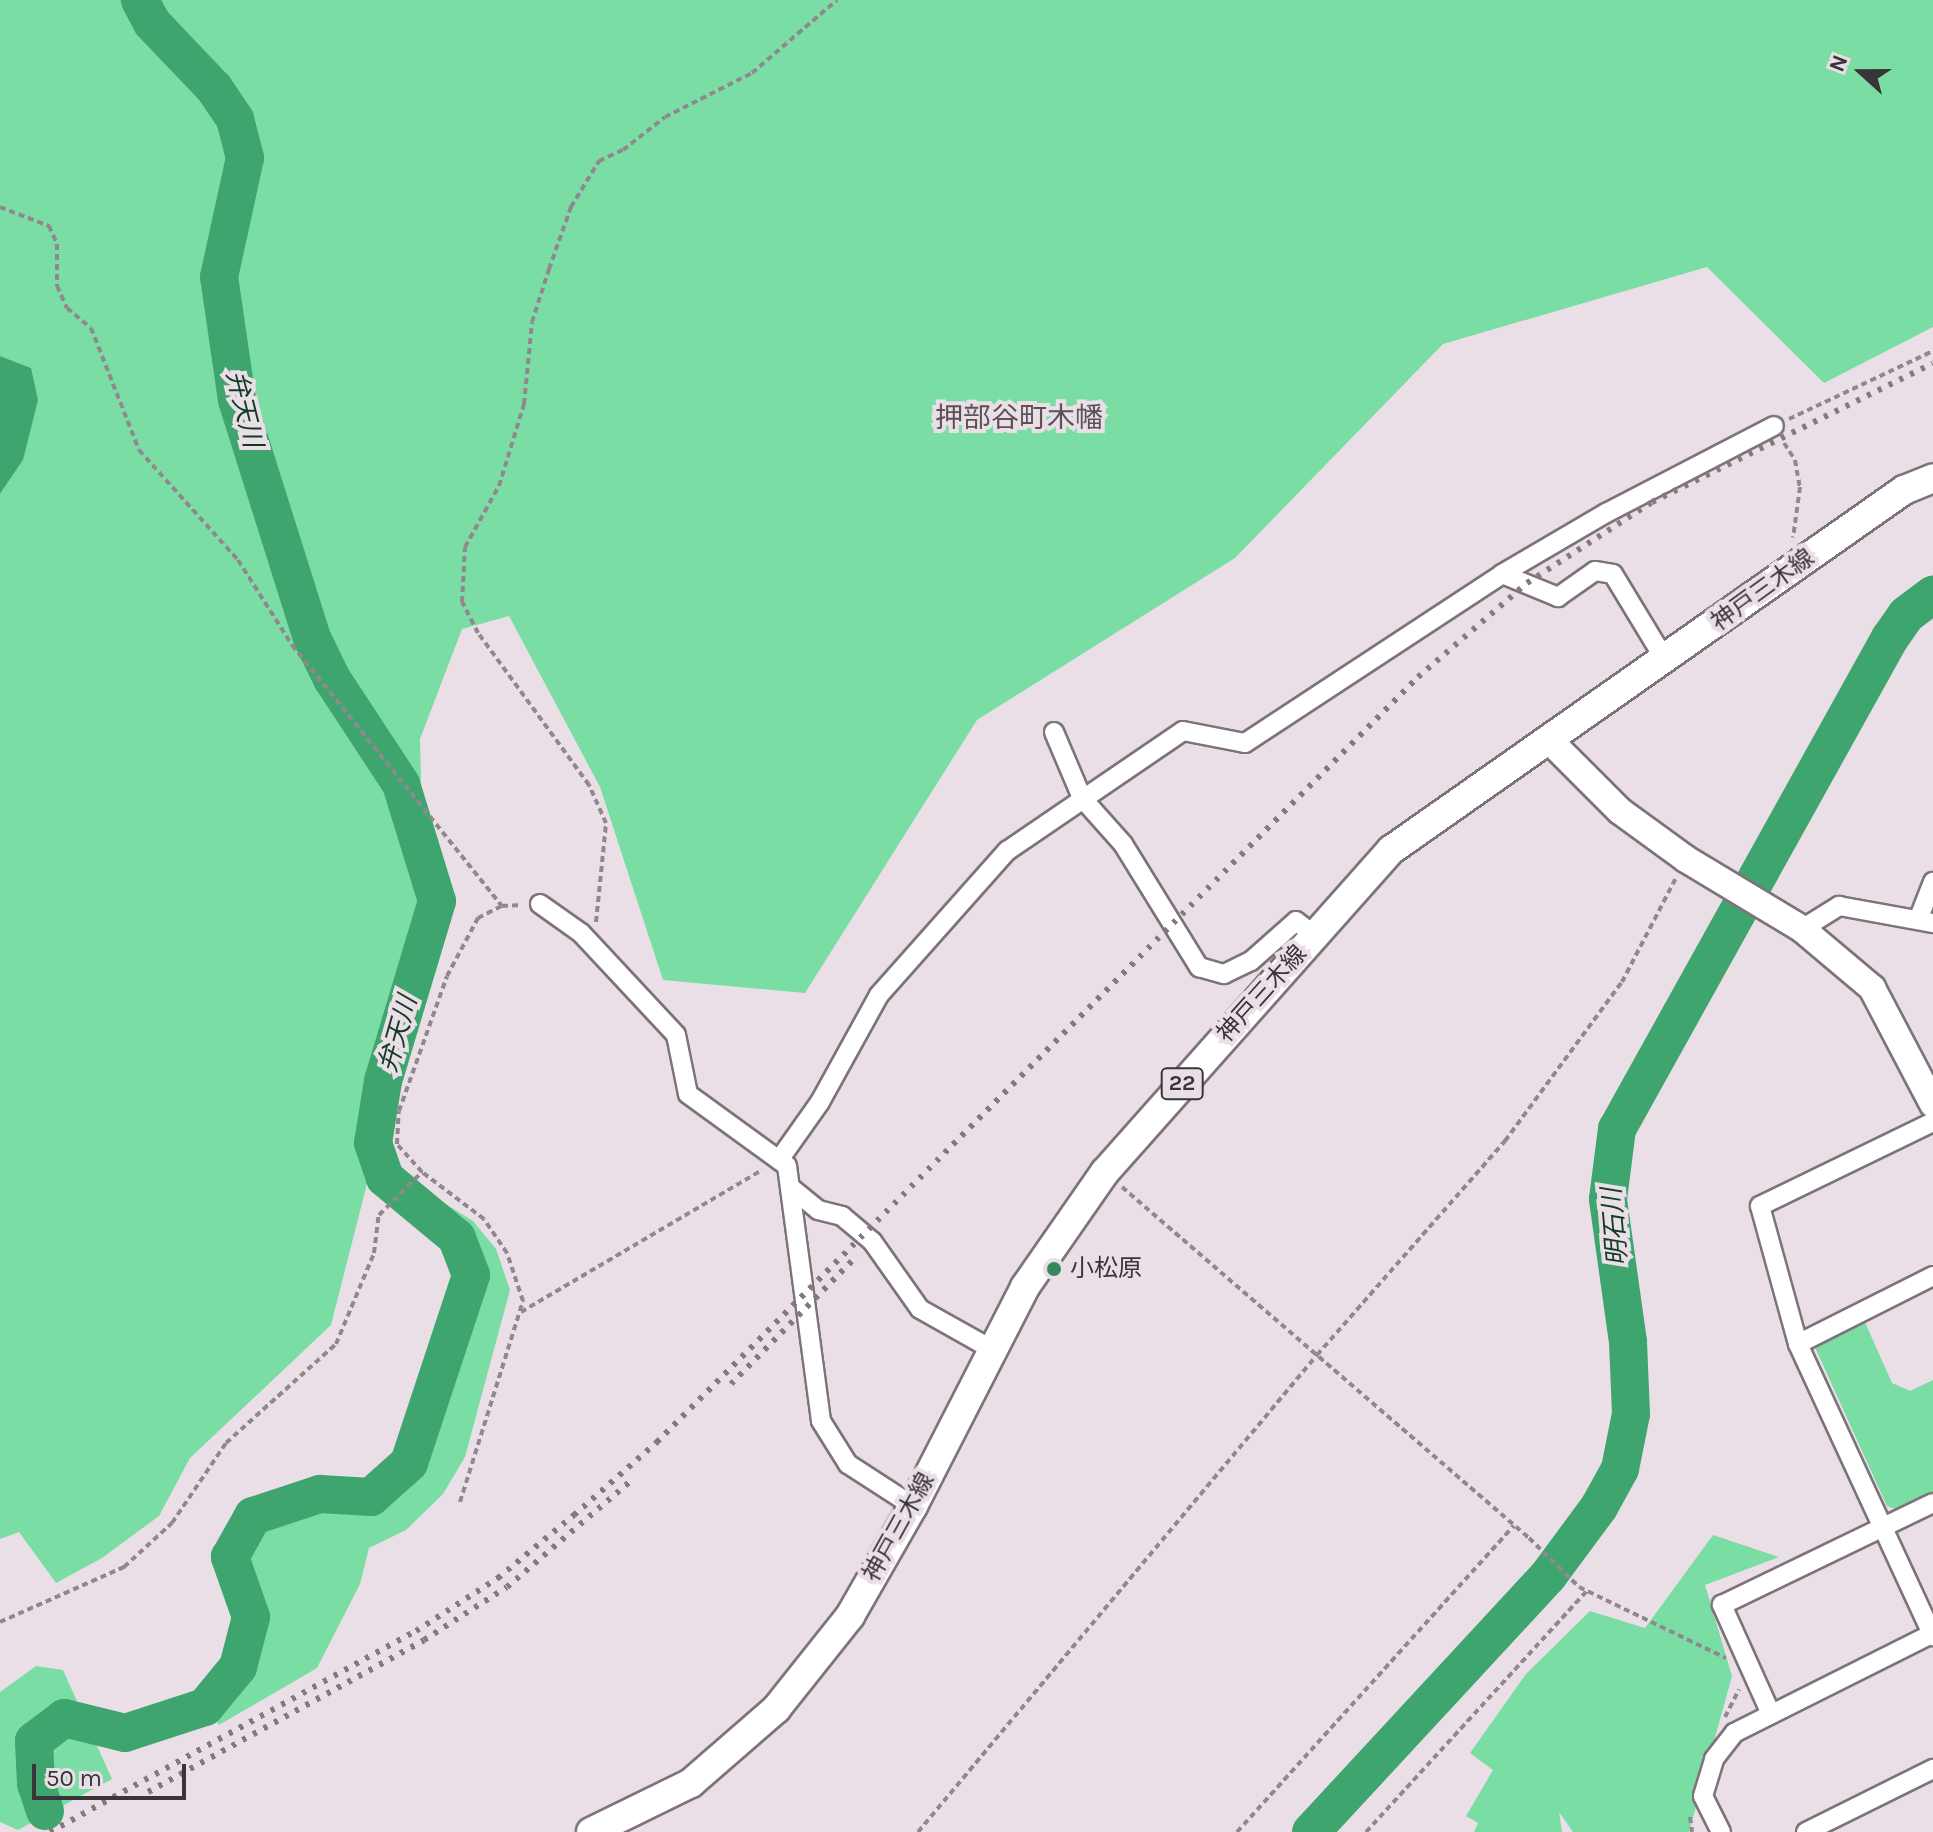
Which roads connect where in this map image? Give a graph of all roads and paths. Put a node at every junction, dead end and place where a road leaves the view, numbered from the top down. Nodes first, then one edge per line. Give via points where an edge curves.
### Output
1 (837, 0) edge
2 (0, 207) edge
3 (1933, 351) edge
4 (1774, 426) junction
5 (1933, 478) edge
6 (1803, 561) junction
7 (1502, 574) junction
8 (1665, 660) junction
9 (1054, 732) dead end
10 (1549, 740) junction
11 (1082, 798) junction
12 (1686, 859) junction
13 (1933, 882) edge
14 (540, 904) joint
15 (502, 906) junction
16 (1926, 921) edge
17 (1802, 929) junction
18 (1314, 935) junction
19 (592, 944) junction
20 (1933, 1104) edge
21 (1933, 1122) edge
22 (779, 1160) junction
23 (422, 1172) junction
24 (1105, 1172) junction
25 (790, 1187) junction
26 (1933, 1276) edge
27 (519, 1313) junction
28 (1798, 1344) junction
29 (993, 1350) junction
30 (1317, 1355) junction
31 (460, 1502) dead end
32 (1933, 1503) edge
33 (913, 1506) junction
34 (1514, 1525) junction
35 (1883, 1527) junction
36 (1587, 1591) junction
37 (0, 1622) edge
38 (1932, 1635) edge
39 (1733, 1662) dead end
40 (1737, 1674) dead end
41 (1771, 1714) junction
42 (1721, 1726) dead end
43 (1933, 1769) edge
44 (1689, 1806) dead end
45 (591, 1832) edge
46 (918, 1832) edge
47 (1237, 1832) edge
48 (1366, 1832) edge
49 (1692, 1832) edge
50 (1721, 1832) edge
51 (1806, 1832) edge

1 - 19 path via 752,73 665,117 623,150 599,161 571,207 532,322 516,431 499,486 465,547 462,602 478,633 589,785 606,823
2 - 15 path via 49,226 57,244 57,286 67,308 91,328 139,450 238,560 292,645
3 - 4 path
4 - 6 path via 1795,460 1800,487 1792,543
4 - 7 street
5 - 6 main road, 神戸三木線 / 22 via 1904,490
6 - 8 main road, 神戸三木線 / 22
7 - 8 street via 1558,597 1595,571 1613,574
7 - 11 street via 1245,743 1183,731
8 - 10 main road, 神戸三木線 / 22
9 - 11 street
10 - 12 street via 1620,811
10 - 18 main road, 神戸三木線 / 22 via 1391,850
11 - 18 street via 1123,844 1199,967 1224,974 1251,961 1296,921
11 - 22 street via 1007,851 879,995 820,1102
12 - 17 street
12 - 30 path via 1622,982 1505,1141
13 - 16 street
14 - 15 path
14 - 19 street
15 - 23 path via 478,918 447,976 399,1111 397,1144
16 - 17 street via 1839,906
17 - 20 street via 1872,988
18 - 24 main road, 神戸三木線 / 22
19 - 22 street via 676,1035 688,1094
21 - 28 street via 1760,1206
22 - 25 street via 787,1166
22 - 27 path
23 - 27 path via 484,1219 507,1253 523,1301
23 - 37 path via 379,1215 374,1253 336,1344 226,1443 172,1523 124,1567
24 - 29 main road, 神戸三木線 / 22 via 1025,1287
24 - 30 path
25 - 29 street via 818,1210 842,1216 872,1241 920,1309
25 - 33 street via 821,1421 848,1464
26 - 28 street
27 - 31 path
28 - 35 street
29 - 33 main road, 神戸三木線 / 22
30 - 34 path
30 - 46 path
32 - 35 street
33 - 45 main road, 神戸三木線 / 22 via 850,1616 776,1709 691,1783
34 - 36 path
34 - 47 path
35 - 38 street
35 - 41 street via 1722,1605
36 - 39 path
36 - 48 path
38 - 41 street
40 - 42 path via 1741,1686
41 - 50 street via 1734,1733 1714,1759 1703,1796
43 - 51 street
44 - 49 path

